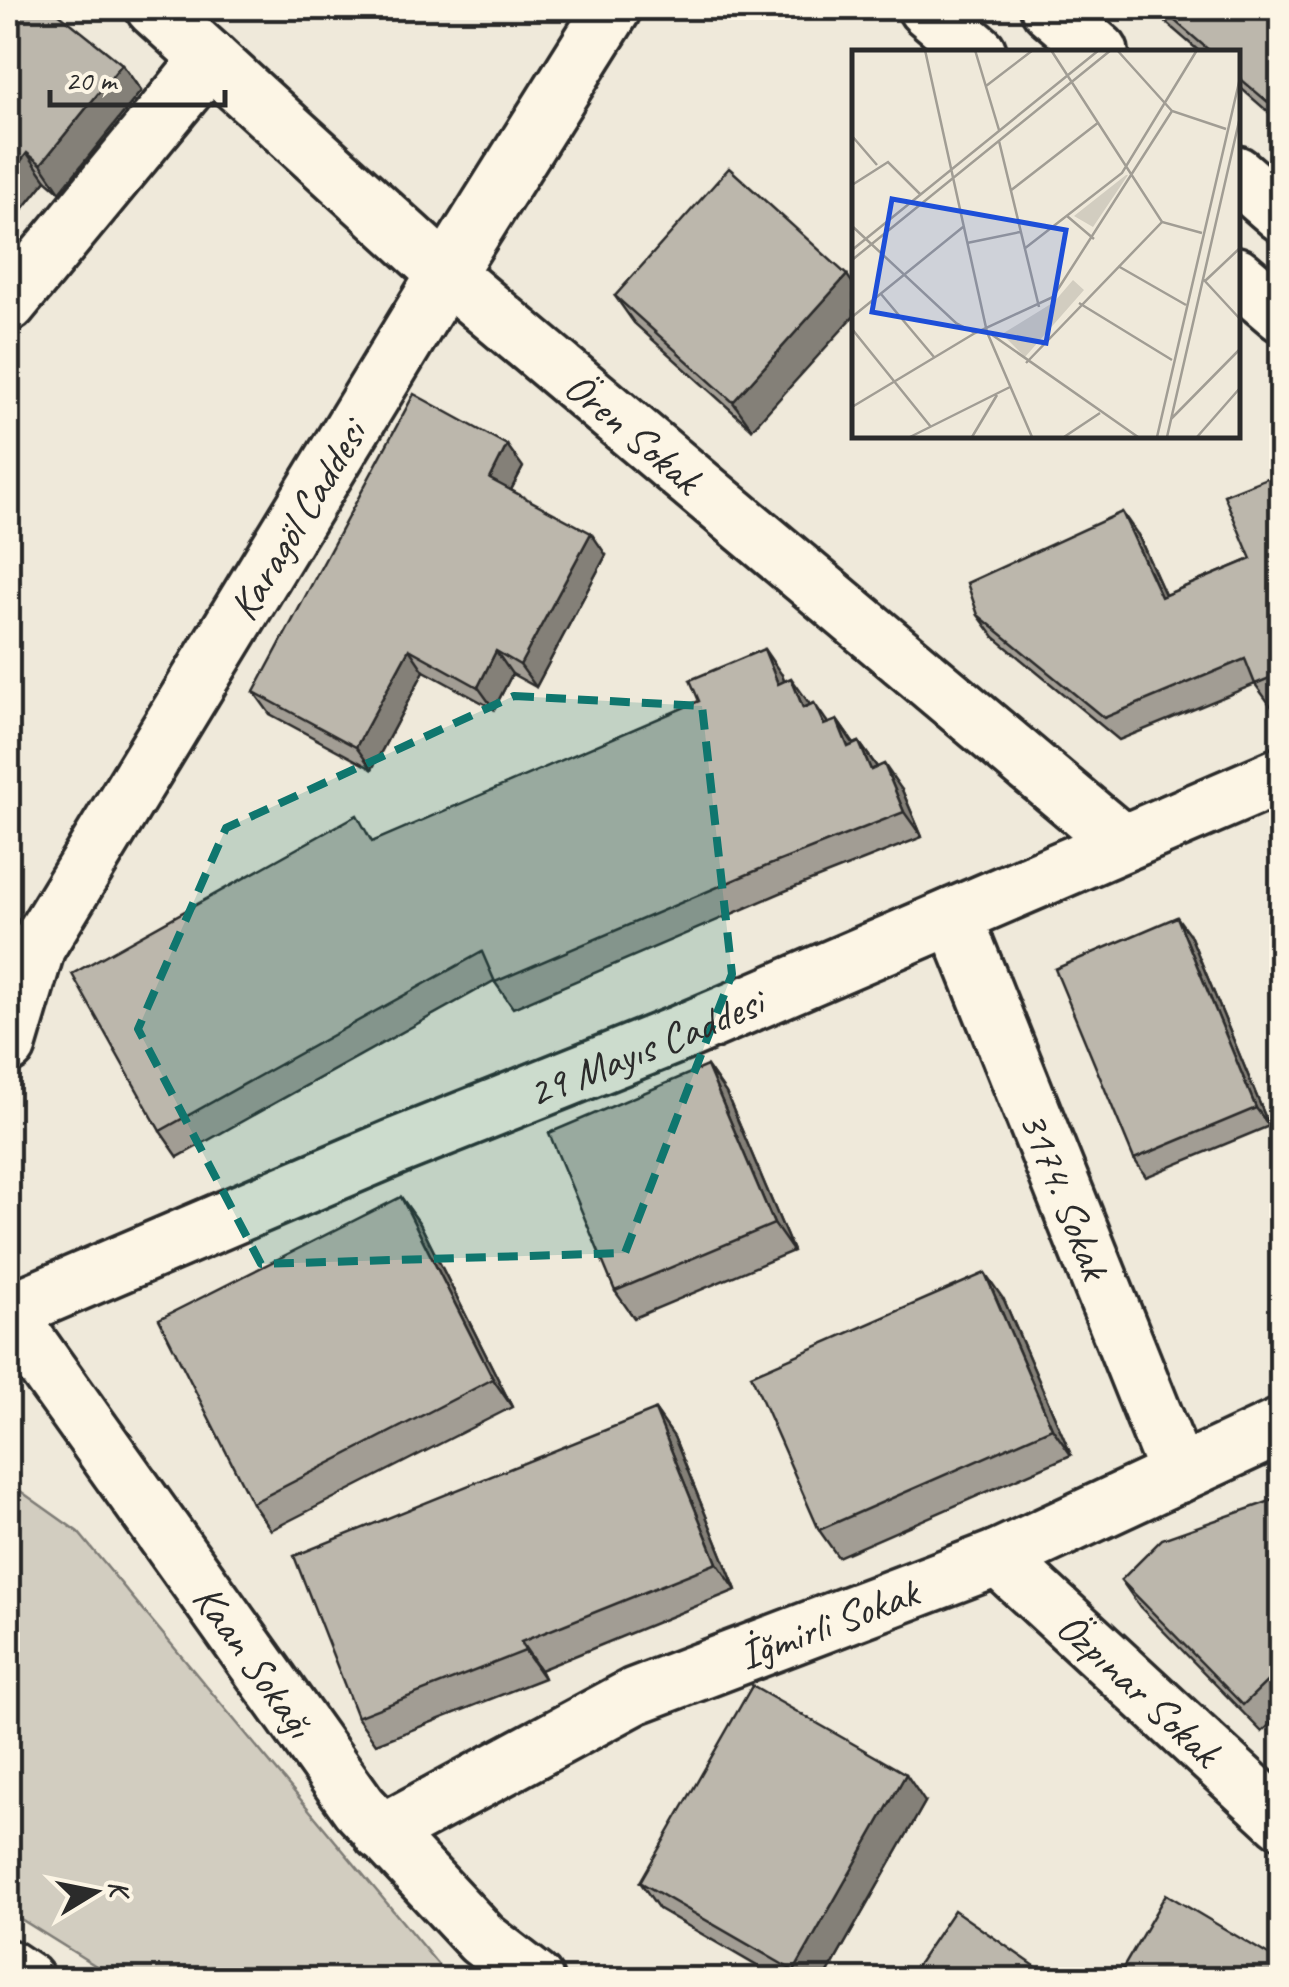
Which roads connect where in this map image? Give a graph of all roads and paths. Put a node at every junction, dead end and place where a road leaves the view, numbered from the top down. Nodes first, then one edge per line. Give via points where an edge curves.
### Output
1 (154, 8) edge
2 (613, 8) edge
3 (926, 8) edge
4 (1049, 8) edge
5 (976, 50) edge
6 (1098, 50) edge
7 (210, 58) junction
8 (1239, 177) edge
9 (1282, 214) edge
10 (446, 274) junction
11 (1239, 278) edge
12 (8, 304) edge
13 (1282, 314) edge
14 (1282, 775) edge
15 (1122, 844) junction
16 (954, 916) junction
17 (8, 1045) edge
18 (8, 1313) edge
19 (1282, 1426) edge
20 (1178, 1475) junction
21 (998, 1558) junction
22 (1282, 1820) edge
23 (381, 1833) junction
24 (8, 1968) edge
25 (26, 1980) edge
26 (535, 1980) edge

1 - 7 street, Ören Sokak
2 - 10 street, Karagöl Caddesi
3 - 5 street
4 - 6 street
7 - 10 street, Ören Sokak
7 - 12 street
8 - 9 street
10 - 15 street, Ören Sokak
10 - 17 street, Karagöl Caddesi via 38,947
11 - 13 street
14 - 15 street, 29 Mayıs Caddesi
15 - 16 street, 29 Mayıs Caddesi
16 - 18 street, 29 Mayıs Caddesi
16 - 20 street, 3174. Sokak
18 - 23 street, Kaan Sokağı
19 - 20 street, İğmirli Sokak
20 - 21 street, İğmirli Sokak
21 - 22 street, Özpınar Sokak
21 - 23 street, İğmirli Sokak via 635,1696
23 - 26 street, Kaan Sokağı via 482,1939
24 - 25 street

